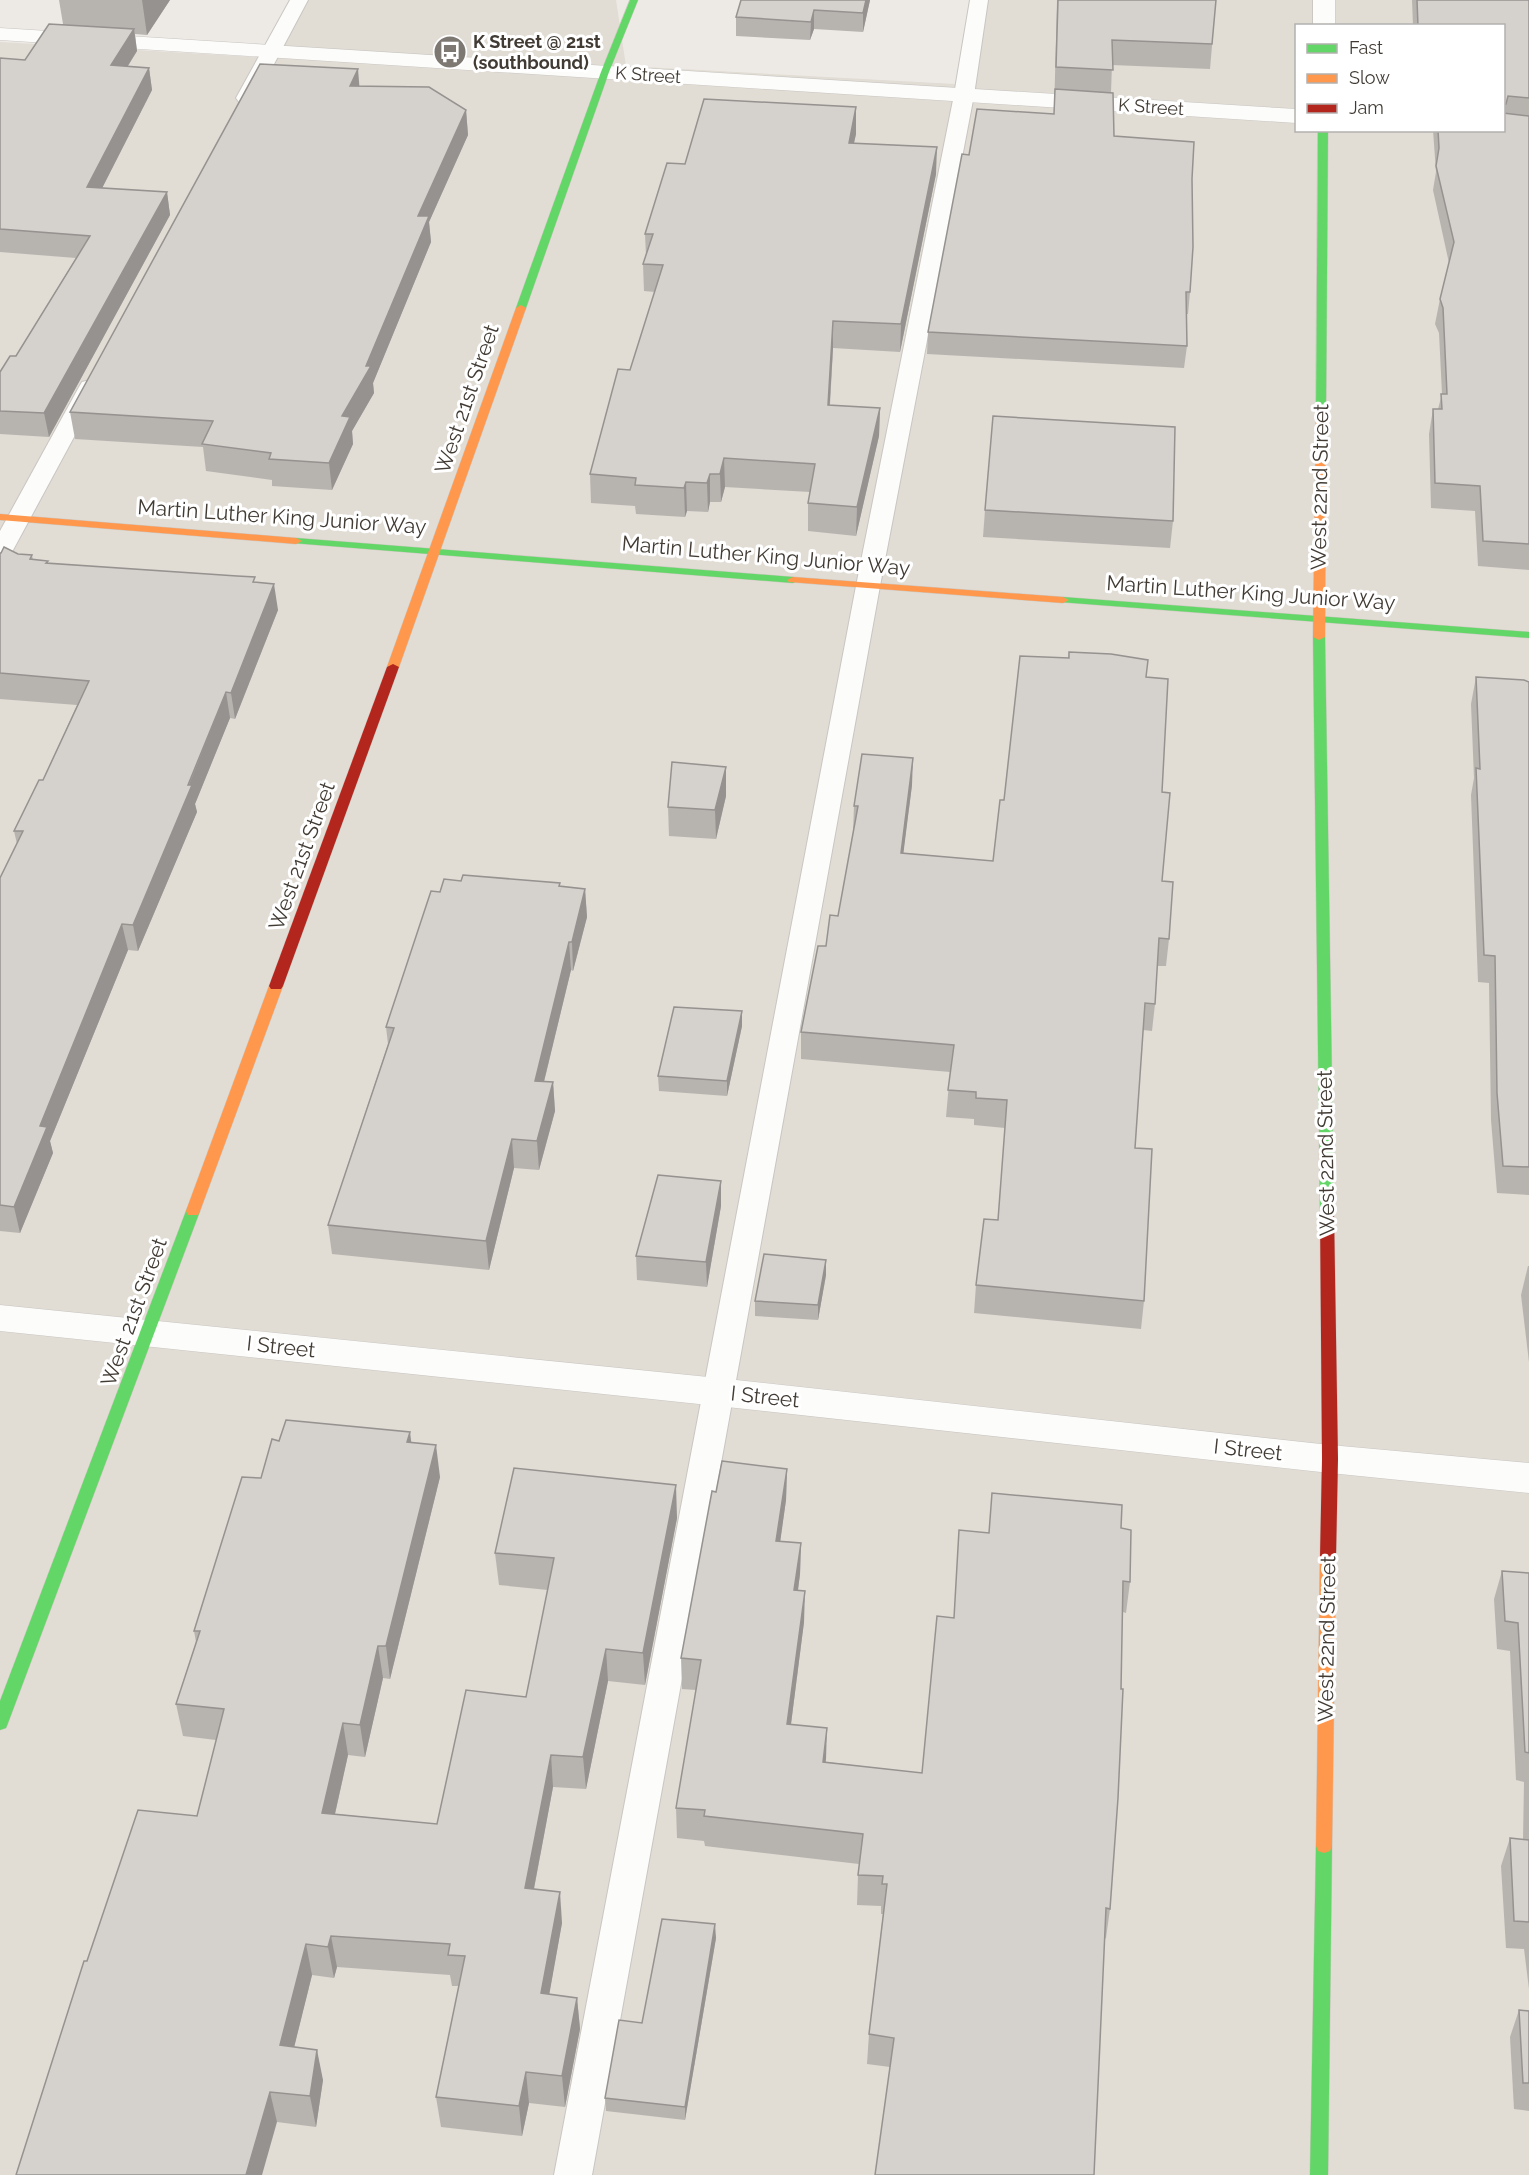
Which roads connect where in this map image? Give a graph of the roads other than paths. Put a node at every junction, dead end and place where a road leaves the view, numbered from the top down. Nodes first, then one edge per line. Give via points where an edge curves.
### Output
1 (299, 0) edge
2 (634, 0) edge
3 (979, 0) edge
4 (1324, 0) edge
5 (1324, 24) edge
6 (0, 34) edge
7 (271, 51) junction
8 (605, 72) junction
9 (964, 95) junction
10 (237, 114) edge
11 (1295, 116) edge
12 (1323, 132) edge
13 (98, 373) edge
14 (10, 517) edge
15 (436, 550) junction
16 (0, 552) edge
17 (868, 586) junction
18 (1319, 619) junction
19 (1529, 635) edge
20 (0, 1318) edge
21 (149, 1333) junction
22 (718, 1392) junction
23 (1330, 1459) junction
24 (1529, 1478) edge
25 (0, 1723) edge
26 (573, 2175) edge
27 (1319, 2175) edge

1 - 7 lane
2 - 8 street, West 21st Street
3 - 9 lane
4 - 5 street
6 - 7 street, K Street
7 - 8 street, K Street
7 - 10 lane
8 - 9 street, K Street
8 - 15 street, West 21st Street
9 - 11 street, K Street
9 - 17 lane
12 - 18 street, West 22nd Street
13 - 14 lane
14 - 15 street, Martin Luther King Junior Way
14 - 16 lane
15 - 17 street, Martin Luther King Junior Way
15 - 21 street, West 21st Street
17 - 18 street, Martin Luther King Junior Way
17 - 22 lane
18 - 19 street, Martin Luther King Junior Way
18 - 23 street, West 22nd Street
20 - 21 street, I Street
21 - 22 street, I Street
21 - 25 street, West 21st Street
22 - 23 street, I Street
22 - 26 lane
23 - 24 street, I Street
23 - 27 street, West 22nd Street

